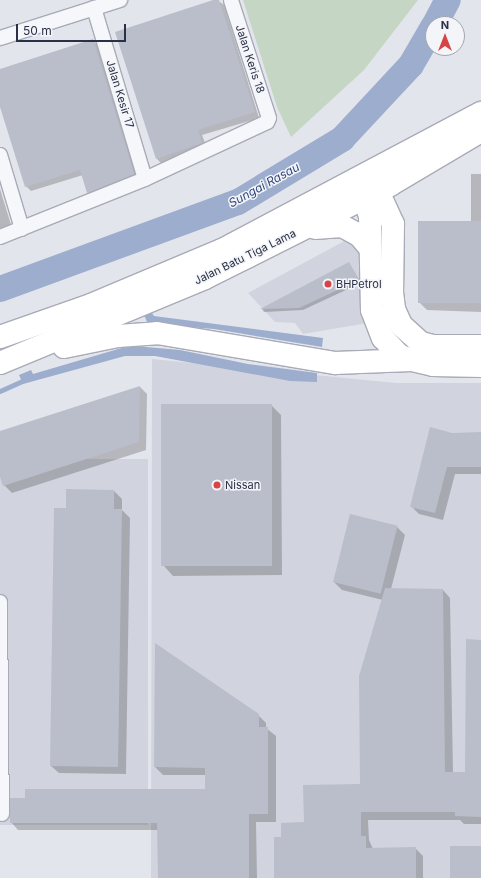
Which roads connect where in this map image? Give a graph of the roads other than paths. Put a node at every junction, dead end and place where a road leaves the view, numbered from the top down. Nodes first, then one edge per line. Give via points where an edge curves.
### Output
1 (120, 0) edge
2 (231, 0) edge
3 (94, 8) junction
4 (0, 38) edge
5 (481, 114) edge
6 (481, 131) edge
7 (0, 155) edge
8 (419, 169) junction
9 (145, 179) junction
10 (368, 186) junction
11 (393, 224) junction
12 (22, 229) junction
13 (302, 230) junction
14 (0, 237) edge
15 (370, 248) junction
16 (0, 337) edge
17 (481, 346) edge
18 (412, 360) junction
19 (6, 361) edge
20 (481, 366) edge
21 (0, 602) edge
22 (2, 814) dead end

1 - 3 street
2 - 9 street, Jalan Keris 18 via 269,118 263,124
3 - 4 street
3 - 9 street, Jalan Kesir 17
5 - 10 main road, Jalan Batu Tiga Lama
6 - 8 main road, Jalan Batu Tiga Lama
7 - 12 street
8 - 10 main road, Jalan Batu Tiga Lama
8 - 11 main road via 404,191
9 - 12 street
10 - 11 main road
10 - 13 main road, Jalan Batu Tiga Lama
10 - 15 main road
10 - 16 main road, Jalan Batu Tiga Lama via 92,304
11 - 17 main road via 392,292 394,309 400,325 421,343 433,346
12 - 14 street
13 - 15 main road via 342,226 356,232
13 - 19 main road, Jalan Batu Tiga Lama via 205,278
15 - 18 main road via 371,298 375,323 389,347 400,356
18 - 19 main road via 335,363 157,333 118,336
18 - 20 main road via 433,364
21 - 22 street

